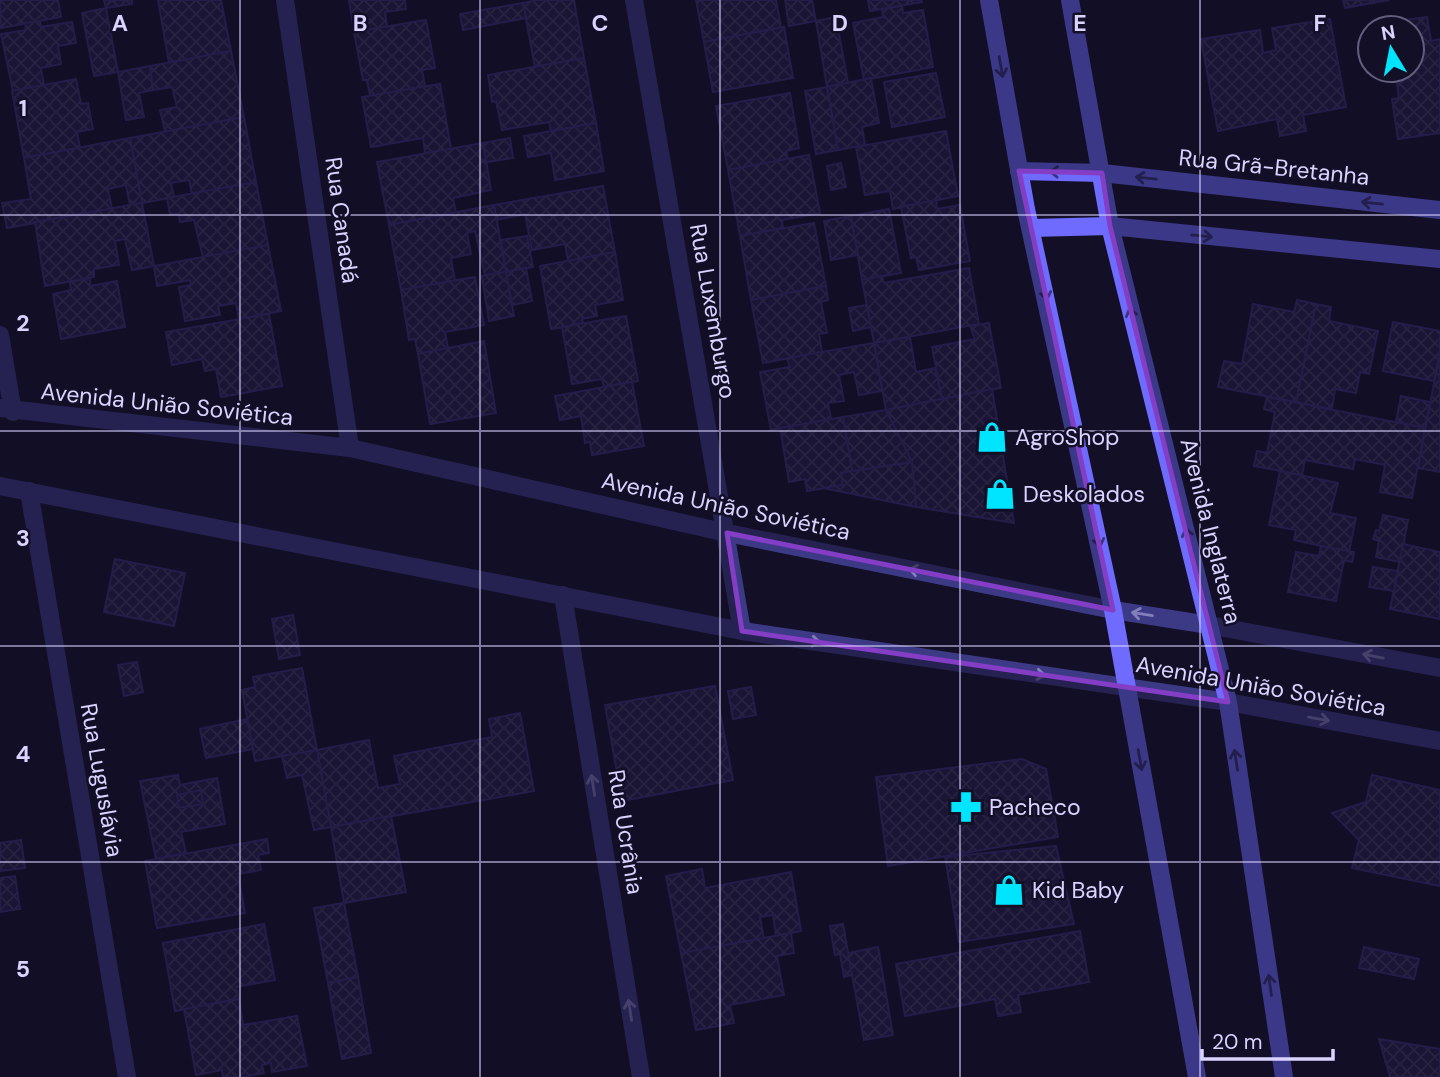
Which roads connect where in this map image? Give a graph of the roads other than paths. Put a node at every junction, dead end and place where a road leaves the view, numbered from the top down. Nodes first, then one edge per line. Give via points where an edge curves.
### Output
1 (285, 0) edge
2 (634, 0) edge
3 (989, 0) edge
4 (1070, 0) edge
5 (1019, 171) junction
6 (1102, 173) junction
7 (1440, 210) edge
8 (1110, 226) junction
9 (1031, 228) junction
10 (1440, 259) edge
11 (0, 335) edge
12 (7, 410) edge
13 (350, 448) junction
14 (0, 486) edge
15 (29, 491) junction
16 (727, 533) junction
17 (563, 595) junction
18 (1113, 610) junction
19 (1209, 625) junction
20 (742, 631) junction
21 (1440, 668) edge
22 (1127, 687) junction
23 (1228, 702) junction
24 (1440, 741) edge
25 (127, 1077) edge
26 (641, 1077) edge
27 (1196, 1077) edge
28 (1284, 1077) edge

1 - 13 street, Rua Canadá
2 - 16 street, Rua Luxemburgo
3 -> 5 main road
4 - 6 main road, Avenida Inglaterra
6 -> 5 main road, Rua Grã-Bretanha
5 - 9 main road
7 -> 6 main road, Rua Grã-Bretanha
6 - 8 main road, Avenida Inglaterra
8 - 9 main road
8 -> 10 main road
19 -> 8 main road, Avenida Inglaterra
9 -> 18 main road
11 - 12 street
12 - 13 street, Avenida União Soviética
13 - 16 street, Avenida União Soviética
14 - 15 street, Avenida União Soviética
15 - 17 street, Avenida União Soviética
15 - 25 street, Rua Luguslávia
18 -> 16 street, Avenida União Soviética
16 - 20 street, Rua Luxemburgo
17 - 20 street, Avenida União Soviética
26 -> 17 street, Rua Ucrânia
19 -> 18 street, Avenida União Soviética
18 - 22 main road
21 -> 19 street, Avenida União Soviética
19 - 23 main road, Avenida Inglaterra
20 -> 22 street, Avenida União Soviética
22 - 23 street, Avenida União Soviética
22 -> 27 main road
23 -> 24 street, Avenida União Soviética
28 -> 23 main road, Avenida Inglaterra

